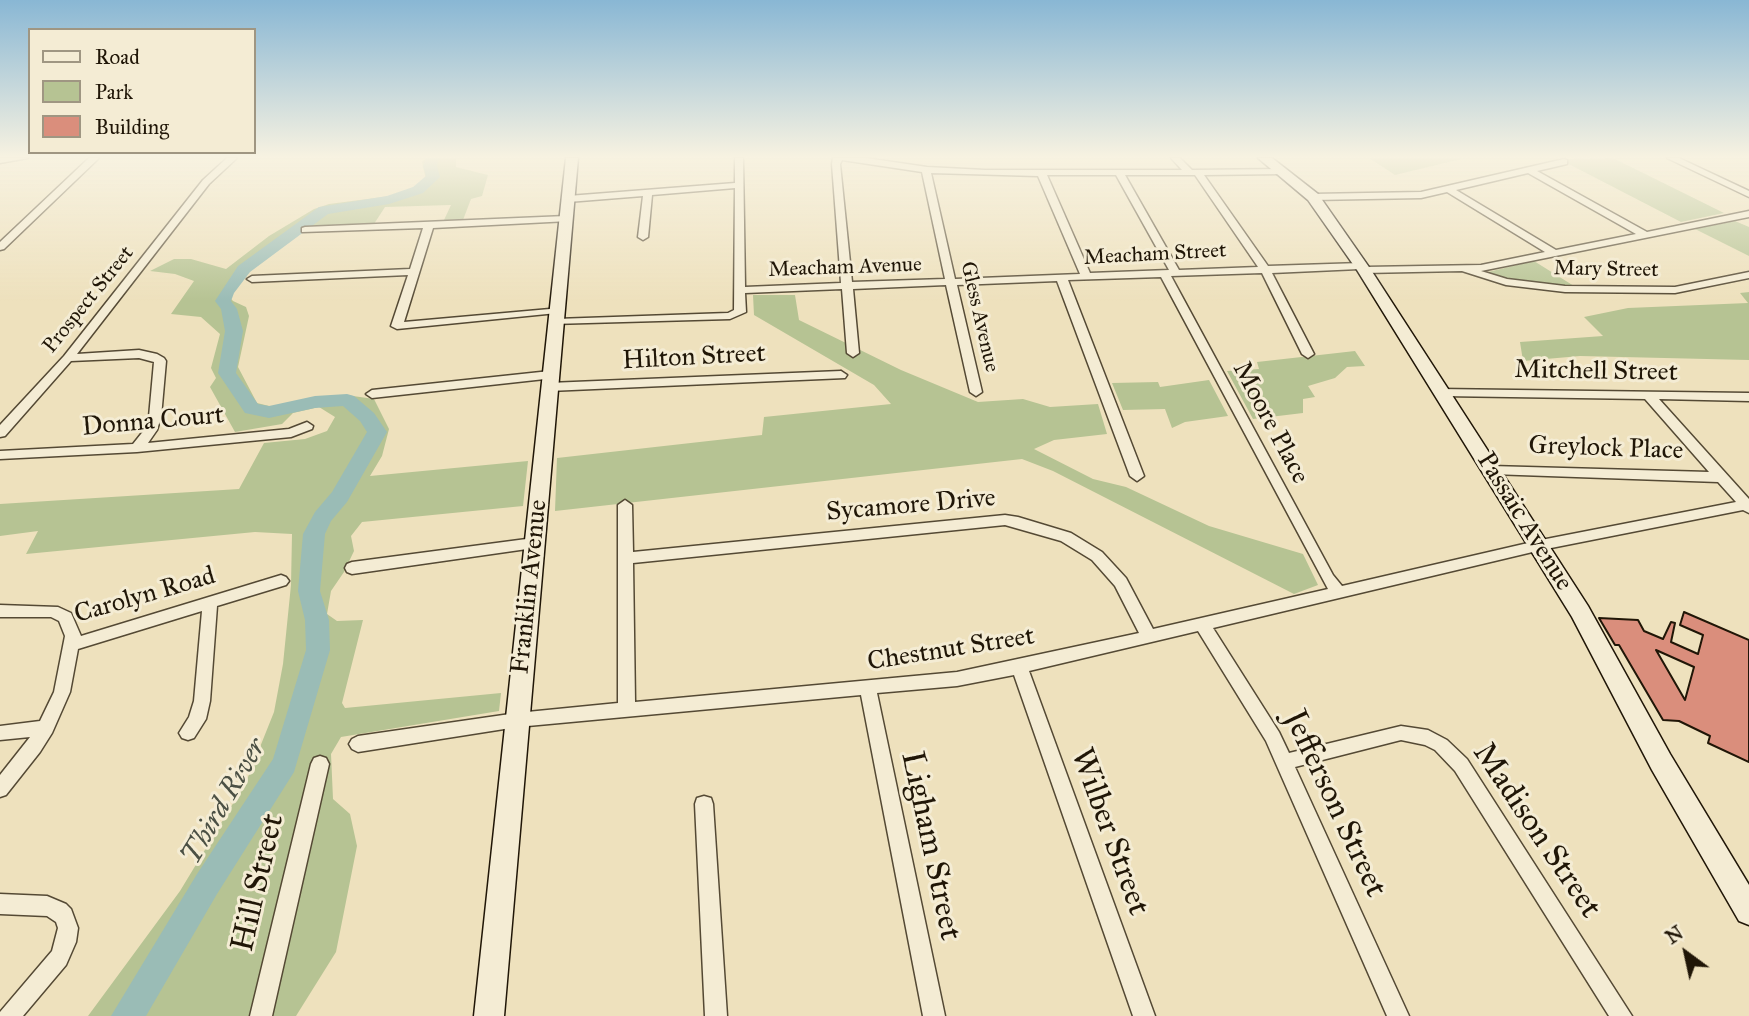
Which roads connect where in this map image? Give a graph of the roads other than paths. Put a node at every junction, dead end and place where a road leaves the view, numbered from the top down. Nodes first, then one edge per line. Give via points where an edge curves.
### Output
1 (45, 205) edge
2 (188, 205) edge
3 (567, 205) edge
4 (647, 205) edge
5 (739, 205) edge
6 (840, 205) edge
7 (935, 205) edge
8 (1055, 205) edge
9 (1136, 205) edge
10 (1218, 205) edge
11 (1319, 205) edge
12 (1475, 205) edge
13 (1593, 205) edge
14 (1749, 214) edge
15 (566, 219) junction
16 (429, 225) junction
17 (305, 230) dead end
18 (1644, 234) junction
19 (643, 237) dead end
20 (0, 247) edge
21 (1552, 252) junction
22 (1363, 268) junction
23 (1265, 269) junction
24 (1465, 270) junction
25 (414, 272) junction
26 (1170, 273) junction
27 (1749, 275) edge
28 (1086, 276) junction
29 (252, 279) dead end
30 (1062, 279) junction
31 (951, 283) junction
32 (848, 286) junction
33 (740, 289) junction
34 (556, 316) junction
35 (853, 353) dead end
36 (1308, 354) dead end
37 (68, 358) junction
38 (841, 374) dead end
39 (550, 381) junction
40 (1443, 391) junction
41 (976, 392) dead end
42 (372, 394) dead end
43 (1649, 396) junction
44 (1749, 397) edge
45 (307, 426) dead end
46 (0, 433) edge
47 (137, 448) junction
48 (0, 455) edge
49 (1491, 470) junction
50 (1137, 476) dead end
51 (1719, 477) junction
52 (625, 505) dead end
53 (1748, 506) edge
54 (534, 543) junction
55 (1541, 545) junction
56 (626, 558) junction
57 (352, 568) dead end
58 (281, 582) dead end
59 (1339, 592) junction
60 (210, 603) junction
61 (0, 611) edge
62 (1202, 624) junction
63 (1149, 637) junction
64 (71, 645) junction
65 (1019, 667) junction
66 (867, 689) junction
67 (627, 708) junction
68 (517, 720) junction
69 (46, 728) junction
70 (0, 733) edge
71 (187, 733) dead end
72 (358, 744) dead end
73 (1285, 762) junction
74 (320, 764) dead end
75 (0, 789) edge
76 (704, 804) dead end
77 (0, 904) edge
78 (1749, 911) edge
79 (9, 1016) edge
80 (261, 1016) edge
81 (489, 1016) edge
82 (716, 1016) edge
83 (934, 1016) edge
84 (1144, 1016) edge
85 (1398, 1016) edge
86 (1621, 1016) edge

1 - 20 street
2 - 37 street, Prospect Street
3 - 15 main road, Franklin Avenue
4 - 19 street
5 - 33 street
6 - 32 street
7 - 31 street, Gless Avenue
8 - 28 street
9 - 26 street, Moore Place
10 - 23 street
11 - 22 main road, Passaic Avenue
12 - 21 street
13 - 18 street
14 - 18 street
15 - 16 street
15 - 34 main road, Franklin Avenue
16 - 17 street
16 - 25 street
18 - 21 street
21 - 24 street
22 - 23 street, Meacham Street
22 - 24 street, Meacham Street
22 - 40 main road, Passaic Avenue
23 - 26 street, Meacham Street
23 - 36 street
24 - 27 street, Mary Street via 1506,282 1565,289 1675,290
25 - 29 street
25 - 34 street via 397,326
26 - 28 street, Meacham Street
26 - 59 street, Moore Place via 1328,579
28 - 30 street, Meacham Street
30 - 31 street, Meacham Street
30 - 50 street
31 - 32 street, Meacham Avenue
31 - 41 street, Gless Avenue
32 - 33 street, Meacham Avenue
32 - 35 street
33 - 34 street via 742,311 738,314
34 - 39 main road, Franklin Avenue
37 - 46 street, Prospect Street
37 - 47 street via 147,354 160,361 155,417
38 - 39 street, Hilton Street
39 - 42 street, Hilton Street
39 - 54 main road, Franklin Avenue
40 - 43 street, Mitchell Street
40 - 49 main road, Passaic Avenue
43 - 44 street, Mitchell Street
43 - 51 street
45 - 47 street, Donna Court via 291,433
47 - 48 street, Donna Court
49 - 51 street, Greylock Place
49 - 55 main road, Passaic Avenue
51 - 53 street
52 - 56 street
53 - 55 street, Chestnut Street
54 - 57 street
54 - 68 main road, Franklin Avenue
55 - 59 street, Chestnut Street
55 - 78 main road, Passaic Avenue
56 - 63 street, Sycamore Drive via 1005,520 1066,537 1097,556 1121,582
56 - 67 street
58 - 60 street, Carolyn Road
59 - 62 street, Chestnut Street
60 - 64 street, Carolyn Road
60 - 71 street via 202,701
61 - 64 street, Carolyn Road via 53,611 71,626
62 - 63 street, Chestnut Street
62 - 73 street, Jefferson Street
63 - 65 street, Chestnut Street
64 - 69 street via 62,692
65 - 66 street, Chestnut Street
65 - 84 street, Wilber Street
66 - 67 street, Chestnut Street
66 - 83 street, Ligham Street
67 - 68 street, Chestnut Street
68 - 72 street, Chestnut Street
68 - 81 main road, Franklin Avenue
69 - 70 street
69 - 75 street
73 - 85 street, Jefferson Street
73 - 86 street, Madison Street via 1401,733 1441,745 1461,765
74 - 80 street, Hill Street
76 - 82 street
77 - 79 street via 47,906 64,916 68,928 59,958

